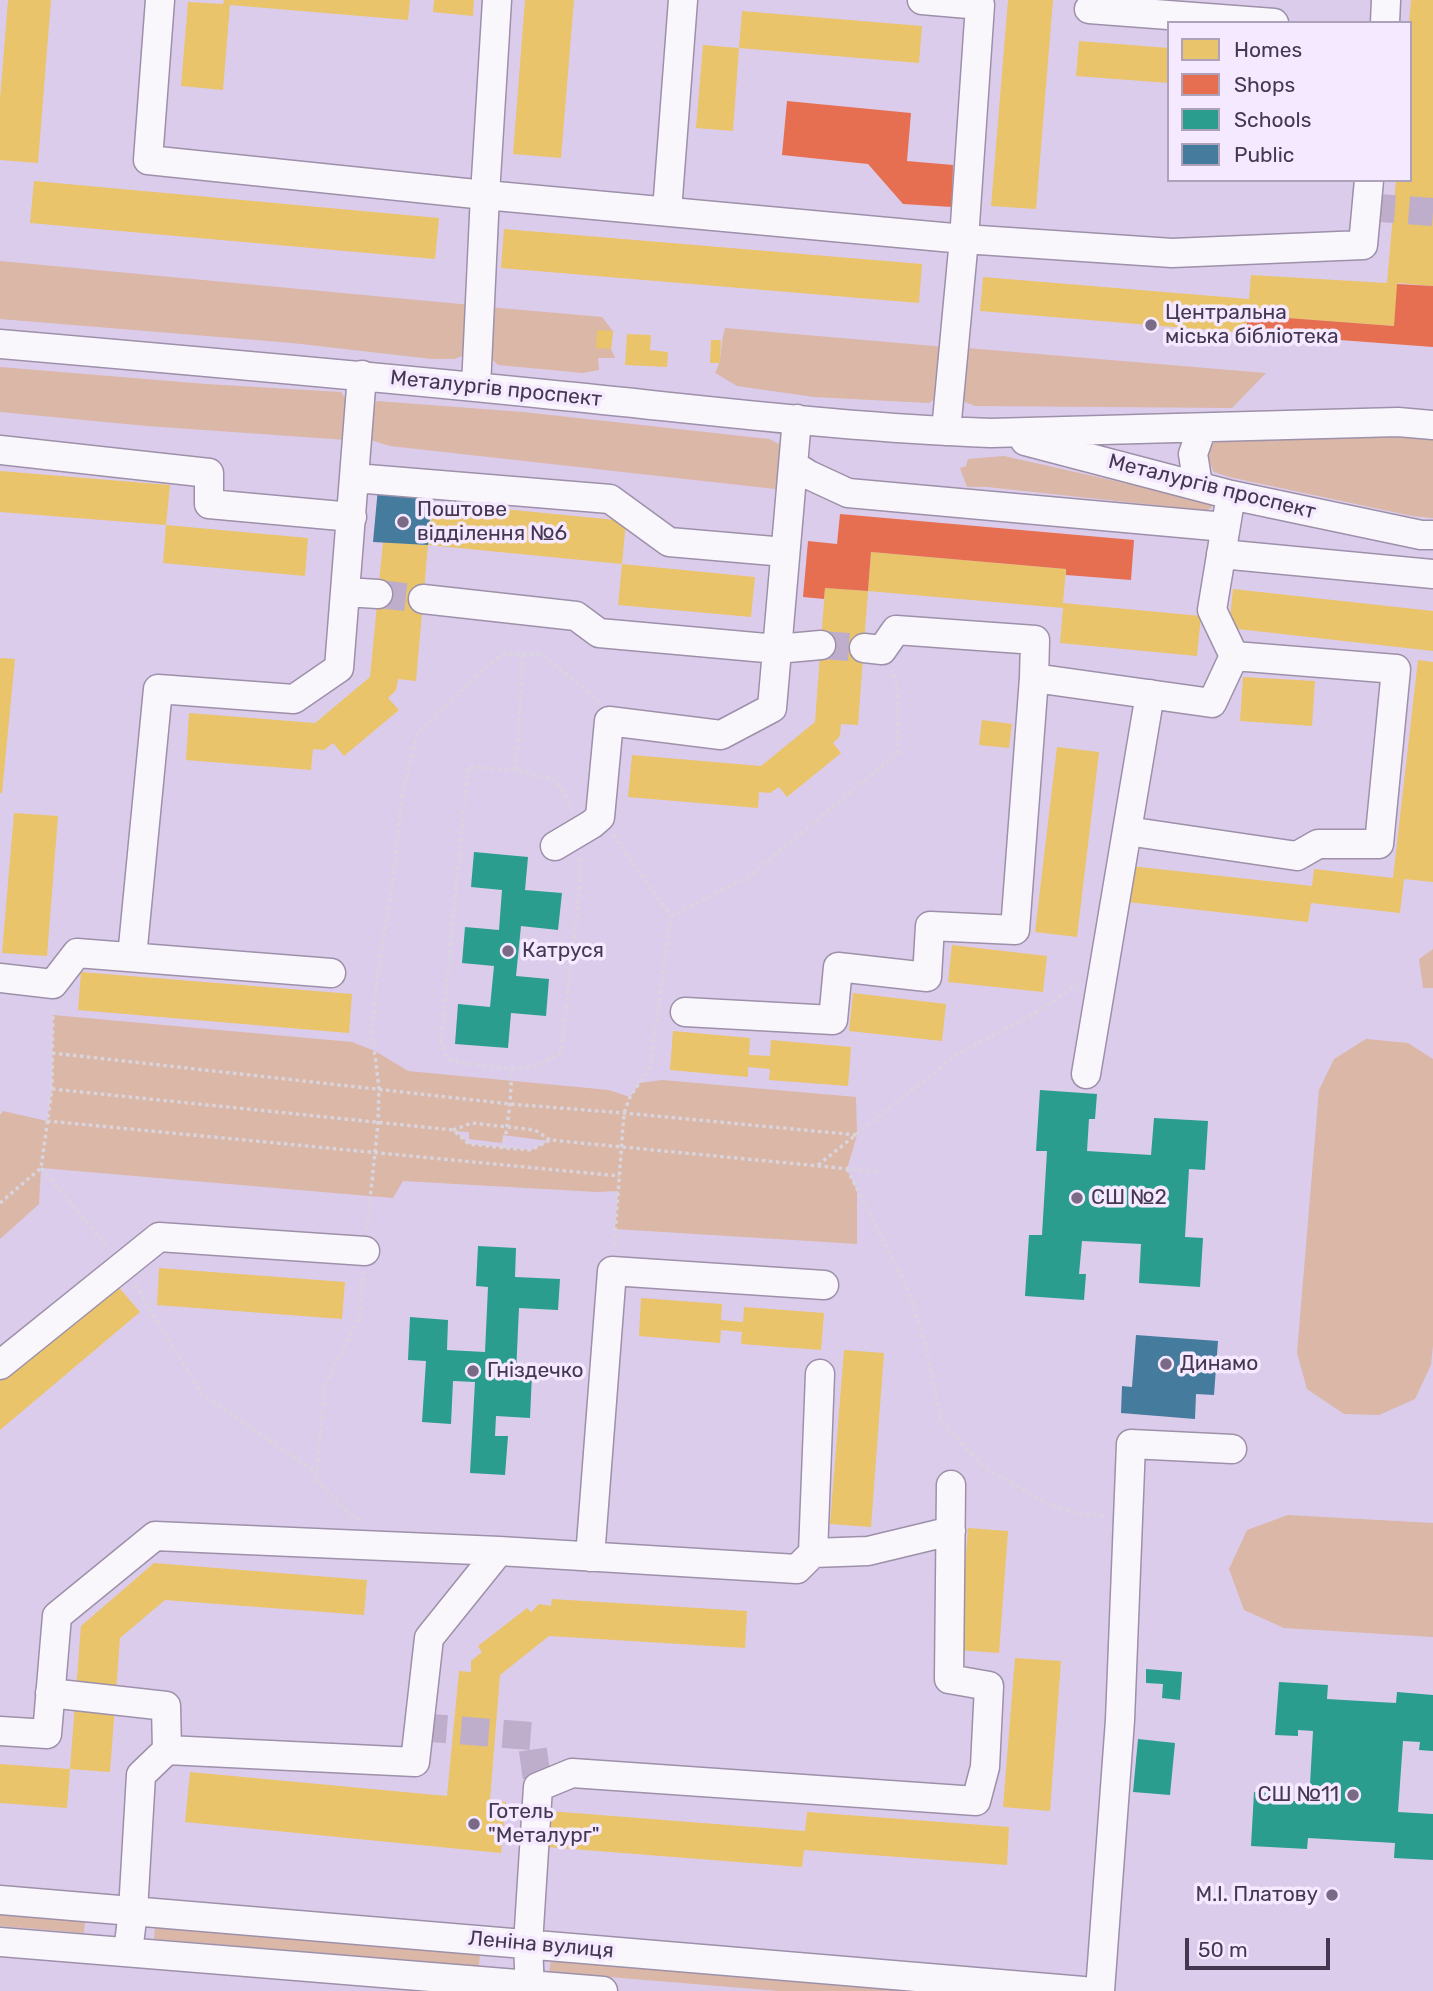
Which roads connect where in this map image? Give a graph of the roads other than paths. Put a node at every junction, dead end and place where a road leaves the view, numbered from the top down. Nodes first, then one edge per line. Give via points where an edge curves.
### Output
1 (160, 0) edge
2 (498, 0) edge
3 (683, 0) edge
4 (922, 0) edge
5 (1386, 0) edge
6 (1089, 9) dead end
7 (1248, 21) edge
8 (1385, 21) edge
9 (1369, 182) edge
10 (485, 195) junction
11 (667, 211) junction
12 (964, 239) junction
13 (0, 344) edge
14 (362, 376) junction
15 (476, 387) junction
16 (797, 419) junction
17 (1433, 425) edge
18 (1202, 428) junction
19 (946, 431) junction
20 (991, 433) junction
21 (0, 450) edge
22 (793, 465) junction
23 (355, 478) junction
24 (1198, 485) junction
25 (1231, 495) junction
26 (352, 517) junction
27 (1433, 535) edge
28 (1223, 541) junction
29 (785, 552) junction
30 (1433, 573) edge
31 (345, 592) junction
32 (378, 594) tunnel mouth
33 (422, 598) tunnel mouth
34 (821, 645) tunnel mouth
35 (777, 649) junction
36 (873, 649) tunnel mouth
37 (1234, 656) junction
38 (1034, 678) junction
39 (1150, 694) junction
40 (1127, 831) junction
41 (555, 846) dead end
42 (132, 957) junction
43 (331, 973) dead end
44 (0, 978) edge
45 (685, 1013) dead end
46 (1086, 1074) dead end
47 (365, 1251) road end
48 (824, 1285) dead end
49 (0, 1366) edge
50 (820, 1374) dead end
51 (1232, 1449) dead end
52 (951, 1485) dead end
53 (951, 1531) junction
54 (499, 1551) junction
55 (813, 1553) junction
56 (590, 1557) junction
57 (50, 1693) junction
58 (0, 1731) edge
59 (167, 1750) junction
60 (0, 1900) edge
61 (133, 1911) junction
62 (0, 1942) edge
63 (528, 1944) junction
64 (128, 1952) junction
65 (530, 1988) edge
66 (603, 1991) edge
67 (1083, 1991) edge
68 (1100, 1991) edge

1 - 10 street via 148,160
2 - 10 street
3 - 11 street
4 - 12 street via 980,5
5 - 8 street
6 - 7 street
9 - 12 street via 1363,245 1172,253
10 - 11 street
10 - 15 street
11 - 12 street
12 - 19 street
13 - 14 street, Металургів проспект
14 - 15 street, Металургів проспект
14 - 23 street
15 - 16 street, Металургів проспект
16 - 19 street, Металургів проспект
16 - 22 street
17 - 18 street, Металургів проспект
18 - 20 street, Металургів проспект
18 - 24 street via 1193,454
19 - 20 street, Металургів проспект
20 - 24 street, Металургів проспект
21 - 26 street via 209,472 209,504
22 - 28 street via 848,493
22 - 29 street
23 - 26 street
23 - 29 street via 610,499 669,542
24 - 25 street, Металургів проспект
25 - 27 street, Металургів проспект
25 - 28 street
26 - 31 street
28 - 30 street
28 - 37 street via 1212,611
29 - 35 street
31 - 32 street
31 - 42 street via 339,668 294,699 158,689
33 - 35 street via 576,616 599,633
34 - 35 street
35 - 41 street via 772,708 721,735 609,721 591,823
36 - 38 street via 896,630 1035,640
37 - 39 street via 1212,703
37 - 40 street via 1396,669 1379,844 1318,844 1297,856
38 - 39 street
38 - 45 street via 1015,930 930,926 927,977 838,967 833,1020
39 - 40 street
40 - 46 street
42 - 43 street
42 - 44 street via 77,953 53,984
47 - 49 street via 159,1237
48 - 56 street via 612,1271
50 - 55 street
51 - 68 street via 1131,1444 1120,1720
52 - 53 street
53 - 55 street via 868,1552
53 - 63 street via 949,1679 989,1686 985,1767 976,1801 572,1773 538,1787
54 - 56 street
54 - 57 street via 155,1536 57,1616
54 - 59 street via 429,1637 415,1762
55 - 56 street via 797,1569
57 - 58 street via 47,1734
57 - 59 street via 166,1706
59 - 61 street via 141,1775
60 - 61 street, Леніна вулиця
61 - 63 street, Леніна вулиця
61 - 64 street
62 - 64 street, Леніна вулиця
63 - 65 street
63 - 67 street, Леніна вулиця
64 - 65 street, Леніна вулиця
65 - 66 street, Леніна вулиця

